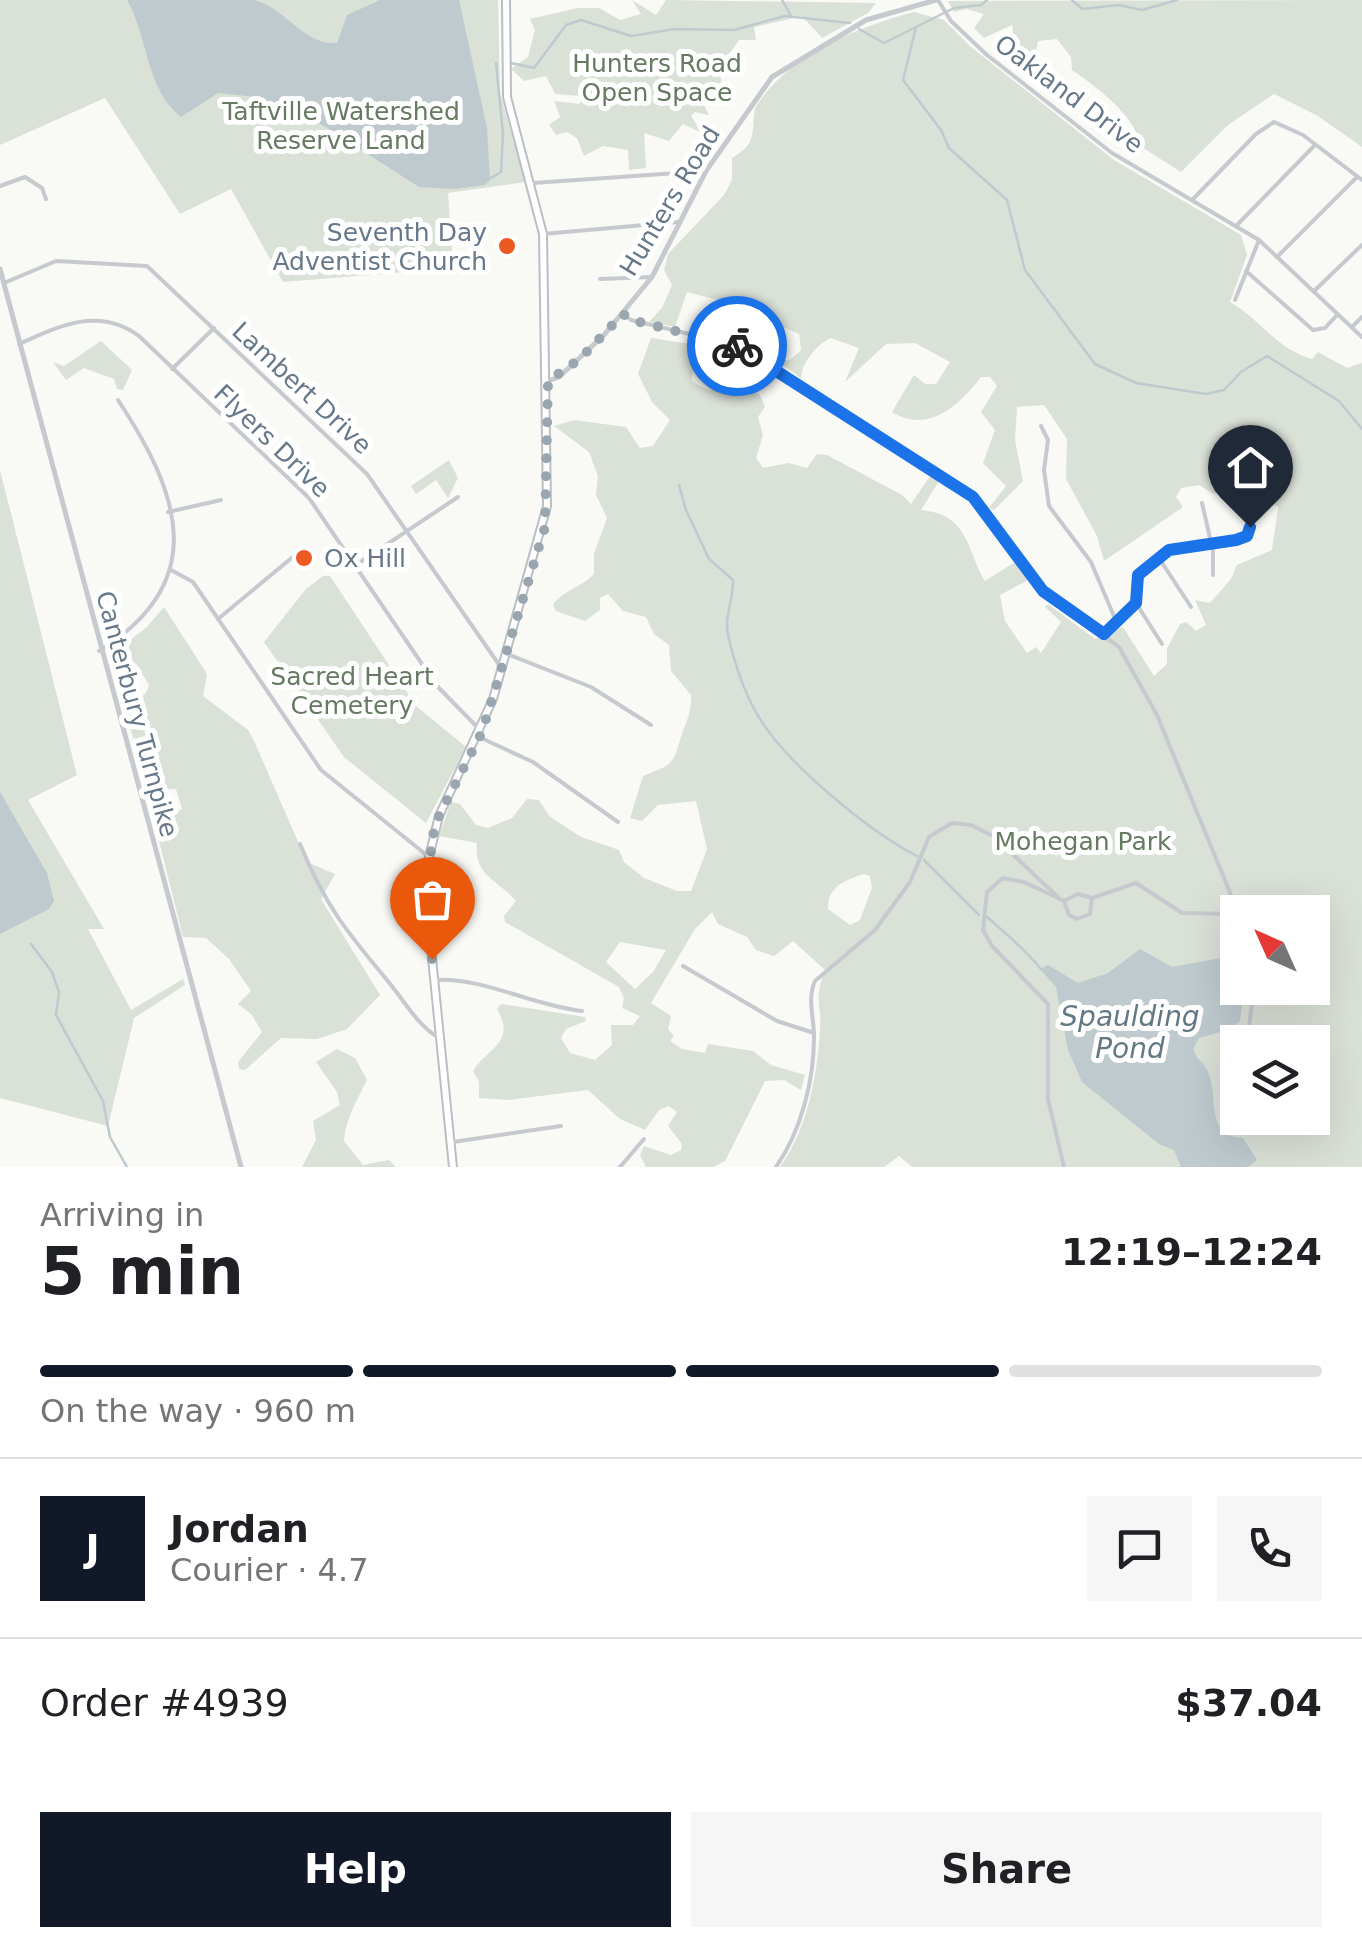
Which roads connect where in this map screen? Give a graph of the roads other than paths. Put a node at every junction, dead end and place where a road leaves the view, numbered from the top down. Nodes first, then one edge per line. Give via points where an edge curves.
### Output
1 (506, 0) edge
2 (937, 0) edge
3 (1315, 146) junction
4 (706, 171) junction
5 (1360, 178) edge
6 (533, 183) junction
7 (0, 186) edge
8 (46, 198) dead end
9 (1193, 199) junction
10 (681, 223) junction
11 (1238, 224) junction
12 (543, 234) junction
13 (1259, 240) junction
14 (1362, 245) edge
15 (1277, 256) junction
16 (0, 269) edge
17 (1246, 271) junction
18 (652, 277) junction
19 (600, 280) dead end
20 (4, 283) junction
21 (1314, 291) junction
22 (1234, 300) dead end
23 (623, 314) junction
24 (1338, 315) junction
25 (1362, 317) edge
26 (1352, 327) junction
27 (214, 328) junction
28 (1362, 337) edge
29 (19, 344) junction
30 (172, 369) junction
31 (548, 381) junction
32 (118, 400) dead end
33 (1041, 426) dead end
34 (1245, 476) dead end
35 (458, 497) dead end
36 (221, 500) dead end
37 (1202, 503) dead end
38 (168, 512) junction
39 (407, 531) junction
40 (1212, 544) junction
41 (1158, 555) junction
42 (294, 556) dead end
43 (356, 565) junction
44 (171, 570) junction
45 (1213, 575) dead end
46 (1136, 603) junction
47 (1191, 606) dead end
48 (218, 619) junction
49 (1116, 621) junction
50 (1104, 634) junction
51 (1162, 644) dead end
52 (99, 652) junction
53 (506, 654) junction
54 (502, 669) junction
55 (651, 725) dead end
56 (480, 734) junction
57 (618, 822) dead end
58 (300, 844) dead end
59 (430, 857) junction
60 (1231, 895) edge
61 (1058, 897) junction
62 (1092, 898) junction
63 (1064, 901) junction
64 (1220, 913) edge
65 (683, 966) dead end
66 (434, 980) junction
67 (582, 1011) dead end
68 (814, 1033) junction
69 (439, 1038) junction
70 (562, 1126) dead end
71 (644, 1139) dead end
72 (449, 1142) junction
73 (240, 1167) edge
74 (453, 1167) edge
75 (620, 1167) edge
76 (776, 1167) edge
77 (1064, 1167) edge

1 - 6 main road via 507,97
2 - 4 street, Hunters Road via 866,20 791,62 772,77
2 - 9 street, Oakland Drive via 987,55 1112,153
3 - 5 street
3 - 9 street via 1288,126 1266,125
3 - 11 street
4 - 6 street
4 - 10 street, Hunters Road
5 - 15 street
6 - 12 main road
7 - 8 street via 25,177
9 - 11 street, Oakland Drive
10 - 12 street
10 - 18 street, Hunters Road
11 - 13 street, Oakland Drive
12 - 31 main road
13 - 15 street, Oakland Drive
13 - 17 street
14 - 21 street
15 - 21 street, Oakland Drive
16 - 20 street, Canterbury Turnpike
17 - 22 street
17 - 24 street via 1313,330
18 - 19 street
18 - 23 street, Hunters Road
20 - 27 street, Lambert Drive via 56,261 139,262
20 - 29 street, Canterbury Turnpike
21 - 24 street, Oakland Drive
23 - 31 street, Hunters Road
23 - 50 street via 759,357 973,497 1043,591
24 - 26 street, Oakland Drive
25 - 26 street
26 - 28 street, Oakland Drive
27 - 30 street
27 - 39 street, Lambert Drive via 358,464
29 - 30 street, Flyers Drive via 75,321 112,321 139,336
29 - 52 street, Canterbury Turnpike
30 - 43 street, Flyers Drive via 309,498
31 - 53 main road via 545,527
32 - 38 street via 155,459
33 - 49 street via 1048,440 1049,506 1091,562
34 - 40 street via 1247,536
35 - 39 street
36 - 38 street
37 - 40 street
38 - 44 street via 176,547
39 - 43 street
39 - 54 street, Lambert Drive
40 - 41 street
40 - 45 street
41 - 46 street via 1138,575
41 - 47 street
42 - 48 street
43 - 56 street, Flyers Drive via 437,686
44 - 48 street via 193,582
44 - 52 street via 150,612
46 - 49 street
46 - 51 street
48 - 59 street via 321,770
49 - 50 street
50 - 60 street via 1154,709
52 - 73 street, Canterbury Turnpike
53 - 54 main road
53 - 55 street via 591,687
54 - 56 main road
56 - 57 street
56 - 59 main road via 439,816
58 - 69 street via 331,910
59 - 66 main road
61 - 63 street
61 - 68 street via 990,834 964,823 942,826 875,930 816,978 810,993
61 - 77 street via 1018,880 998,880 985,898 982,926 989,943 1048,1004 1048,1102
62 - 63 street via 1080,894
62 - 63 street via 1091,912 1081,919 1069,914
62 - 64 street via 1138,883 1182,913
65 - 68 street via 777,1021
66 - 67 street via 466,978 519,999
66 - 69 main road
68 - 76 street via 798,1126
69 - 72 main road
70 - 72 street
71 - 75 street
72 - 74 main road

